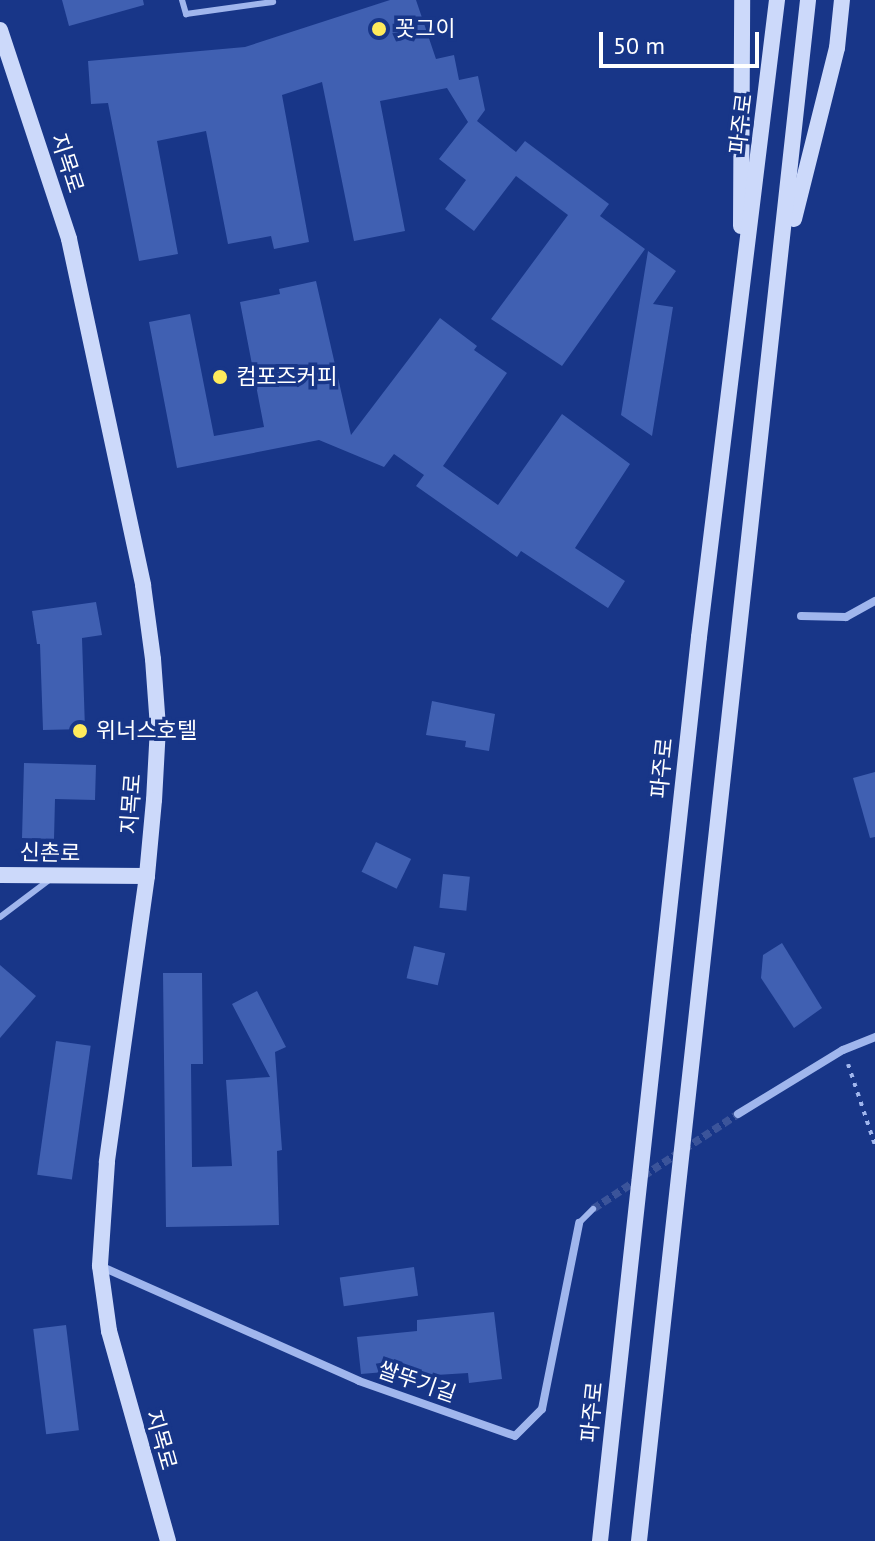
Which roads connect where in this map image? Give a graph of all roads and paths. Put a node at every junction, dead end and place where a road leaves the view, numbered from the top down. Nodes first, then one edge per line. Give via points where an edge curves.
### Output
1 (182, 0) edge
2 (742, 0) edge
3 (777, 0) edge
4 (808, 0) edge
5 (842, 0) edge
6 (273, 2) dead end
7 (2, 43) edge
8 (779, 274) junction
9 (741, 292) junction
10 (875, 601) edge
11 (801, 616) dead end
12 (0, 875) edge
13 (55, 875) junction
14 (147, 876) junction
15 (0, 917) edge
16 (875, 1037) edge
17 (843, 1050) junction
18 (738, 1114) tunnel mouth
19 (875, 1145) edge
20 (593, 1209) tunnel mouth
21 (579, 1223) joint
22 (100, 1266) junction
23 (168, 1541) edge
24 (600, 1541) edge
25 (639, 1541) edge

1 - 6 lane via 186,14
2 - 9 main road
3 - 9 main road, 파주로
4 - 8 main road
5 - 8 main road via 837,48
7 - 14 main road, 지목로 via 69,239 143,585 158,727
8 - 25 main road
9 - 24 main road, 파주로
10 - 11 street via 846,617
12 - 13 main road, 신촌로
13 - 14 main road, 신촌로
13 - 15 lane
14 - 22 main road, 지목로 via 107,1162
16 - 17 street
17 - 18 street
17 - 19 path
20 - 21 lane
21 - 22 street, 쌀뚜기길 via 542,1409 515,1436 359,1381
22 - 23 main road, 지목로 via 109,1331

